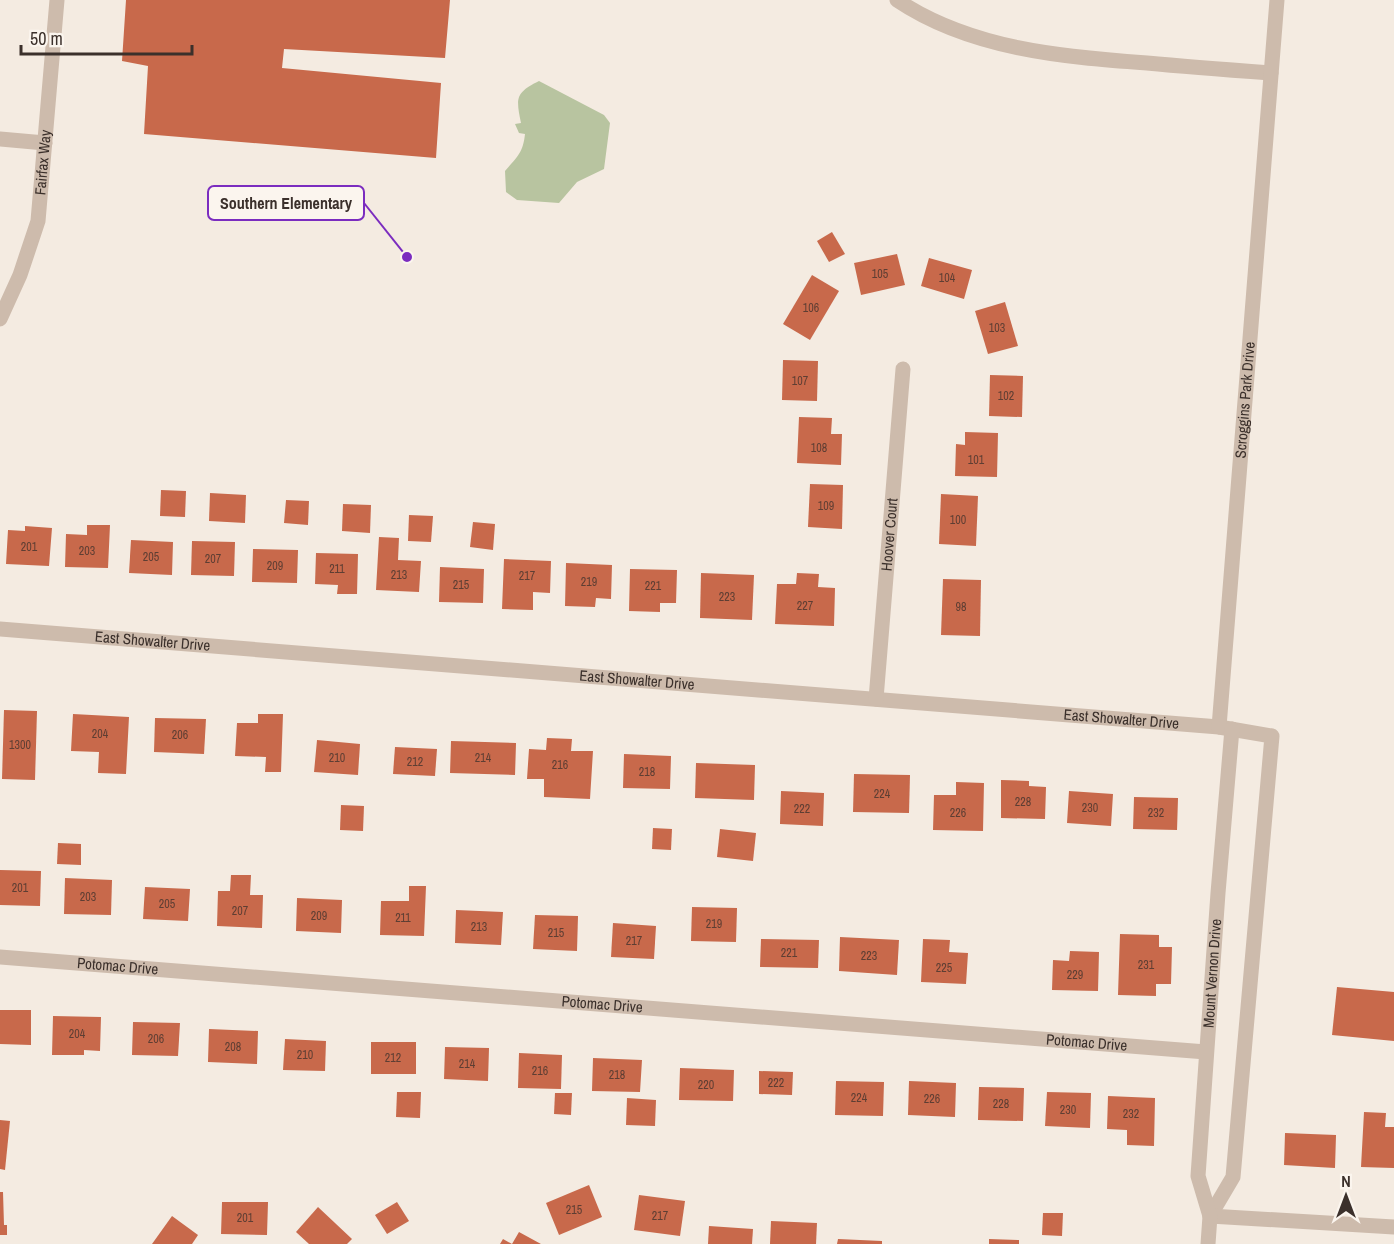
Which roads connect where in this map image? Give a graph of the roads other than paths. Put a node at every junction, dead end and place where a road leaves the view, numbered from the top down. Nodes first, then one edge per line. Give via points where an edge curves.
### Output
1 (57, 0) edge
2 (897, 0) edge
3 (1277, 0) edge
4 (1271, 73) junction
5 (0, 139) edge
6 (45, 143) junction
7 (0, 319) edge
8 (903, 369) dead end
9 (0, 629) edge
10 (876, 699) junction
11 (1226, 728) junction
12 (1272, 736) joint
13 (0, 957) edge
14 (1206, 1052) junction
15 (1210, 1216) junction
16 (1394, 1227) edge
17 (1208, 1244) edge

1 - 6 street, Fairfax Way
2 - 4 street via 952,29 992,42 1075,58
3 - 4 street, Scroggins Park Drive
4 - 11 street, Scroggins Park Drive
5 - 6 street
6 - 7 street, Fairfax Way via 38,221
8 - 10 street, Hoover Court
9 - 10 street, East Showalter Drive
10 - 11 street, East Showalter Drive
11 - 12 street, East Showalter Drive
11 - 14 street, Mount Vernon Drive
12 - 15 street, Mount Vernon Drive via 1233,1177
13 - 14 street, Potomac Drive
14 - 15 street, Mount Vernon Drive via 1198,1176
15 - 16 street
15 - 17 street, Mount Vernon Drive

